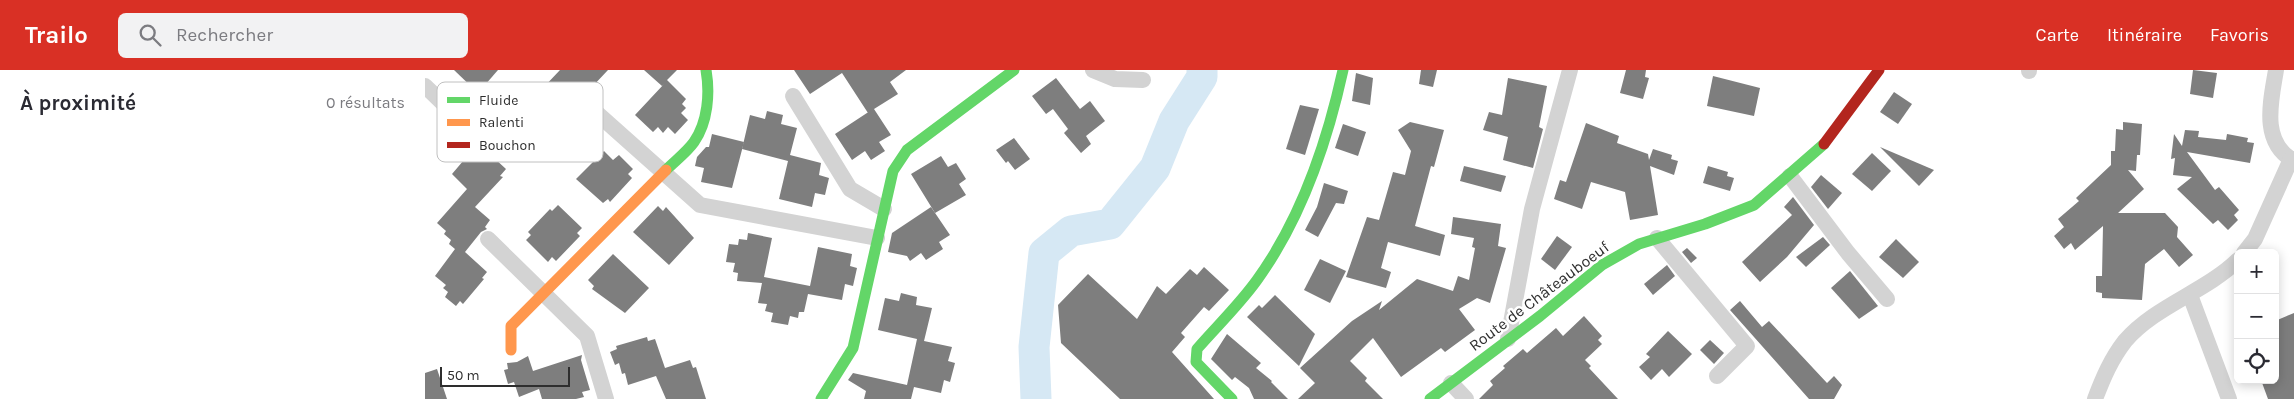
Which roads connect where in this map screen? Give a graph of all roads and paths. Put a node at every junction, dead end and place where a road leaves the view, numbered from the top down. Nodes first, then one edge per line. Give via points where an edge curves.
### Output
1 (706, 70) edge
2 (1014, 70) edge
3 (1093, 70) edge
4 (1343, 70) edge
5 (1570, 70) edge
6 (1879, 70) edge
7 (2277, 70) edge
8 (1143, 80) dead end
9 (425, 86) edge
10 (793, 96) dead end
11 (437, 98) edge
12 (603, 118) edge
13 (2293, 160) edge
14 (662, 173) junction
15 (1790, 176) junction
16 (884, 209) junction
17 (877, 238) junction
18 (1657, 238) junction
19 (488, 239) dead end
20 (2246, 249) edge
21 (2234, 263) edge
22 (543, 294) junction
23 (2190, 295) junction
24 (1887, 298) dead end
25 (1507, 339) junction
26 (511, 350) dead end
27 (1717, 376) dead end
28 (1451, 383) junction
29 (606, 399) edge
30 (821, 399) edge
31 (1232, 399) edge
32 (1430, 399) edge
33 (1466, 399) edge
34 (2095, 399) edge
35 (2229, 399) edge

1 - 14 street via 710,88 706,118 693,142
2 - 16 street via 907,150 893,171
3 - 8 street via 1115,79
4 - 31 street via 1323,141 1292,218 1263,272 1197,349 1196,362
5 - 25 street via 1532,209
6 - 15 street, Route de Châteauboeuf via 1831,138
7 - 13 street via 2270,125 2277,146
9 - 11 street
10 - 16 street via 850,189
12 - 14 street
13 - 20 street via 2255,239
14 - 17 street via 700,205
14 - 22 street
15 - 18 street, Route de Châteauboeuf via 1754,205
15 - 24 street via 1848,253
16 - 17 street
17 - 30 street via 853,348
18 - 25 street, Route de Châteauboeuf via 1601,265
18 - 27 street via 1747,346
19 - 22 street
21 - 23 street
22 - 26 street via 511,326
22 - 29 street via 587,336
23 - 34 street via 2149,320 2127,340 2113,359
23 - 35 street
25 - 28 street, Route de Châteauboeuf
28 - 32 street, Route de Châteauboeuf
28 - 33 street

